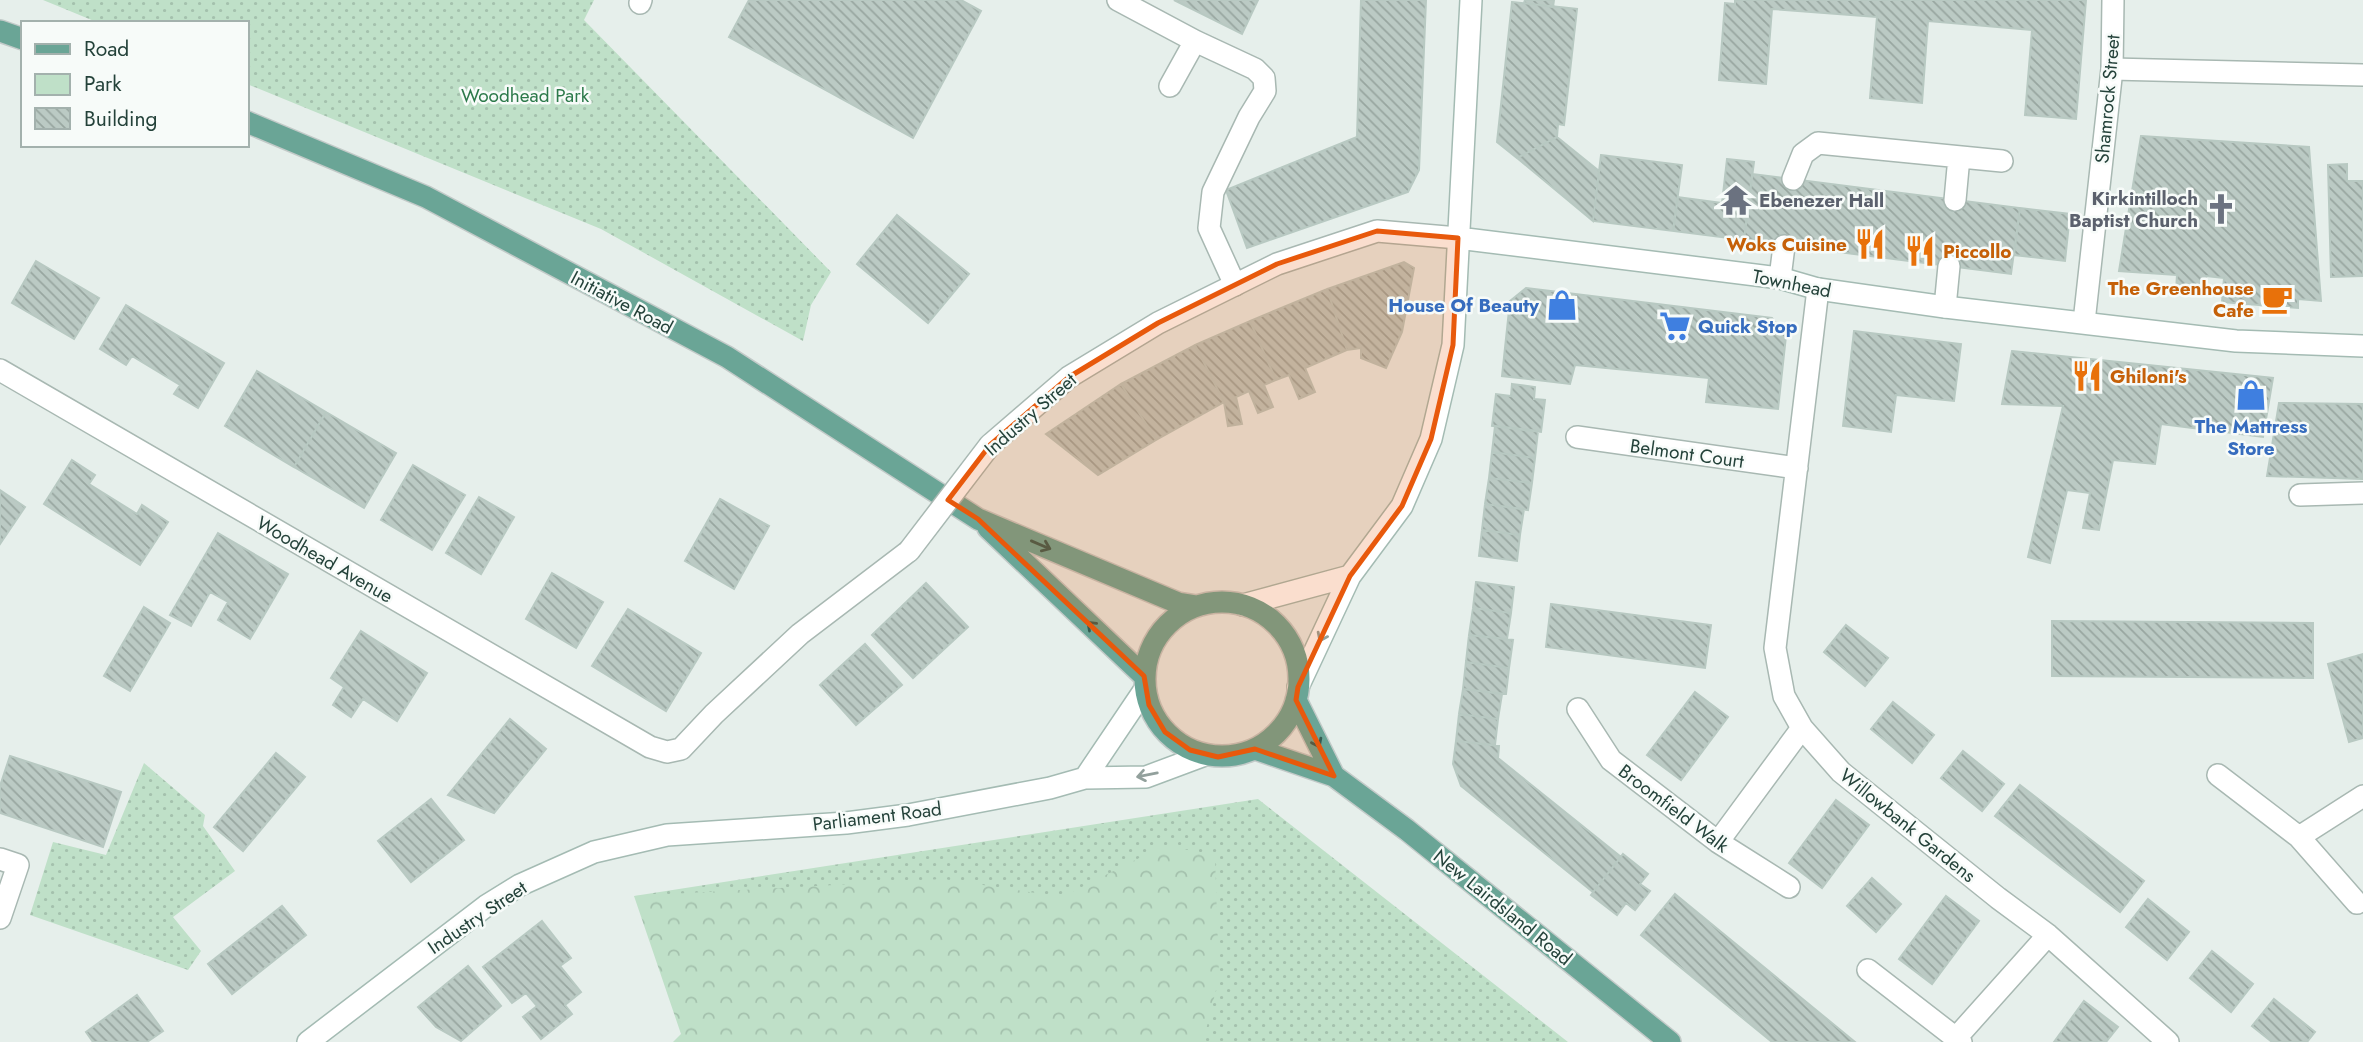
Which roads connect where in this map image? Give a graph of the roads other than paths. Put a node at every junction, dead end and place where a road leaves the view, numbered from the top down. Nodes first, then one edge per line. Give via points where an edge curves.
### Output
1 (1118, 0) edge
2 (1471, 0) edge
3 (2113, 0) edge
4 (0, 31) edge
5 (21, 38) edge
6 (1195, 41) junction
7 (2112, 69) junction
8 (2363, 75) edge
9 (1170, 86) dead end
10 (248, 122) edge
11 (1959, 157) junction
12 (2002, 161) dead end
13 (1793, 179) dead end
14 (1955, 200) dead end
15 (1458, 238) junction
16 (1784, 246) dead end
17 (1949, 266) dead end
18 (1780, 278) junction
19 (1235, 285) junction
20 (1818, 289) junction
21 (1945, 307) junction
22 (2084, 322) junction
23 (2363, 346) edge
24 (0, 370) edge
25 (1577, 438) dead end
26 (1797, 468) junction
27 (2363, 493) edge
28 (2300, 495) dead end
29 (978, 519) junction
30 (1350, 576) junction
31 (1243, 605) junction
32 (1197, 606) junction
33 (1145, 682) junction
34 (1297, 694) junction
35 (1578, 709) dead end
36 (1802, 728) junction
37 (650, 747) joint
38 (1255, 749) junction
39 (1205, 755) junction
40 (2218, 775) dead end
41 (1334, 776) junction
42 (1085, 778) junction
43 (2363, 796) edge
44 (667, 835) joint
45 (2299, 837) junction
46 (1718, 842) junction
47 (9, 862) edge
48 (1789, 887) dead end
49 (2357, 903) dead end
50 (0, 918) edge
51 (2048, 934) junction
52 (1868, 970) dead end
53 (1958, 1040) edge
54 (308, 1042) edge
55 (1670, 1042) edge
56 (2168, 1042) edge

1 - 6 street
2 - 15 street
3 - 7 street, Shamrock Street
4 - 5 main road
6 - 9 street
6 - 19 street via 1255,69 1264,78 1265,91 1213,192 1209,228
7 - 8 street
7 - 22 street, Shamrock Street
10 - 29 main road, Initiative Road via 426,197 727,357
11 - 12 street
11 - 13 street via 1818,143 1803,154
11 - 14 street
15 - 18 street, Townhead
15 - 19 street, Industry Street via 1377,231 1277,264
15 - 30 street via 1453,345 1431,439 1402,506
16 - 18 street
17 - 21 street
18 - 20 street, Townhead
19 - 37 street, Industry Street, bridge via 1158,323 1069,377 990,445 909,551 800,634 681,749 667,752
20 - 21 street, Townhead
20 - 26 street, Willowbank Gardens
21 - 22 street, Townhead
22 - 23 street, Townhead via 2236,341
24 - 37 street, Woodhead Avenue
25 - 26 street, Belmont Court
26 - 36 street, Willowbank Gardens via 1775,648 1784,696
27 - 28 street
29 -> 32 main road via 1178,603
33 -> 29 main road
30 - 31 street
30 -> 34 street
31 - 32 main road
31 - 34 main road via 1273,622 1285,636 1298,669
32 - 33 main road via 1180,614 1155,641 1147,657
33 - 39 main road via 1155,719 1164,732
33 - 42 street
34 - 38 main road via 1276,734
34 -> 41 main road, New Lairdsland Road
35 - 46 street, Broomfield Walk via 1611,760
36 - 46 street
36 - 51 street, Willowbank Gardens via 1841,772
38 - 39 main road via 1231,756
38 - 41 main road, New Lairdsland Road
39 -> 42 street, Parliament Road via 1146,777
40 - 45 street
41 - 55 main road, New Lairdsland Road
42 - 44 street, Parliament Road via 908,815
43 - 45 street
44 - 54 street, Industry Street via 594,852 520,886 486,906
45 - 49 street
46 - 48 street, Broomfield Walk
47 - 50 street
51 - 53 street
51 - 56 street, Willowbank Gardens
52 - 53 street

